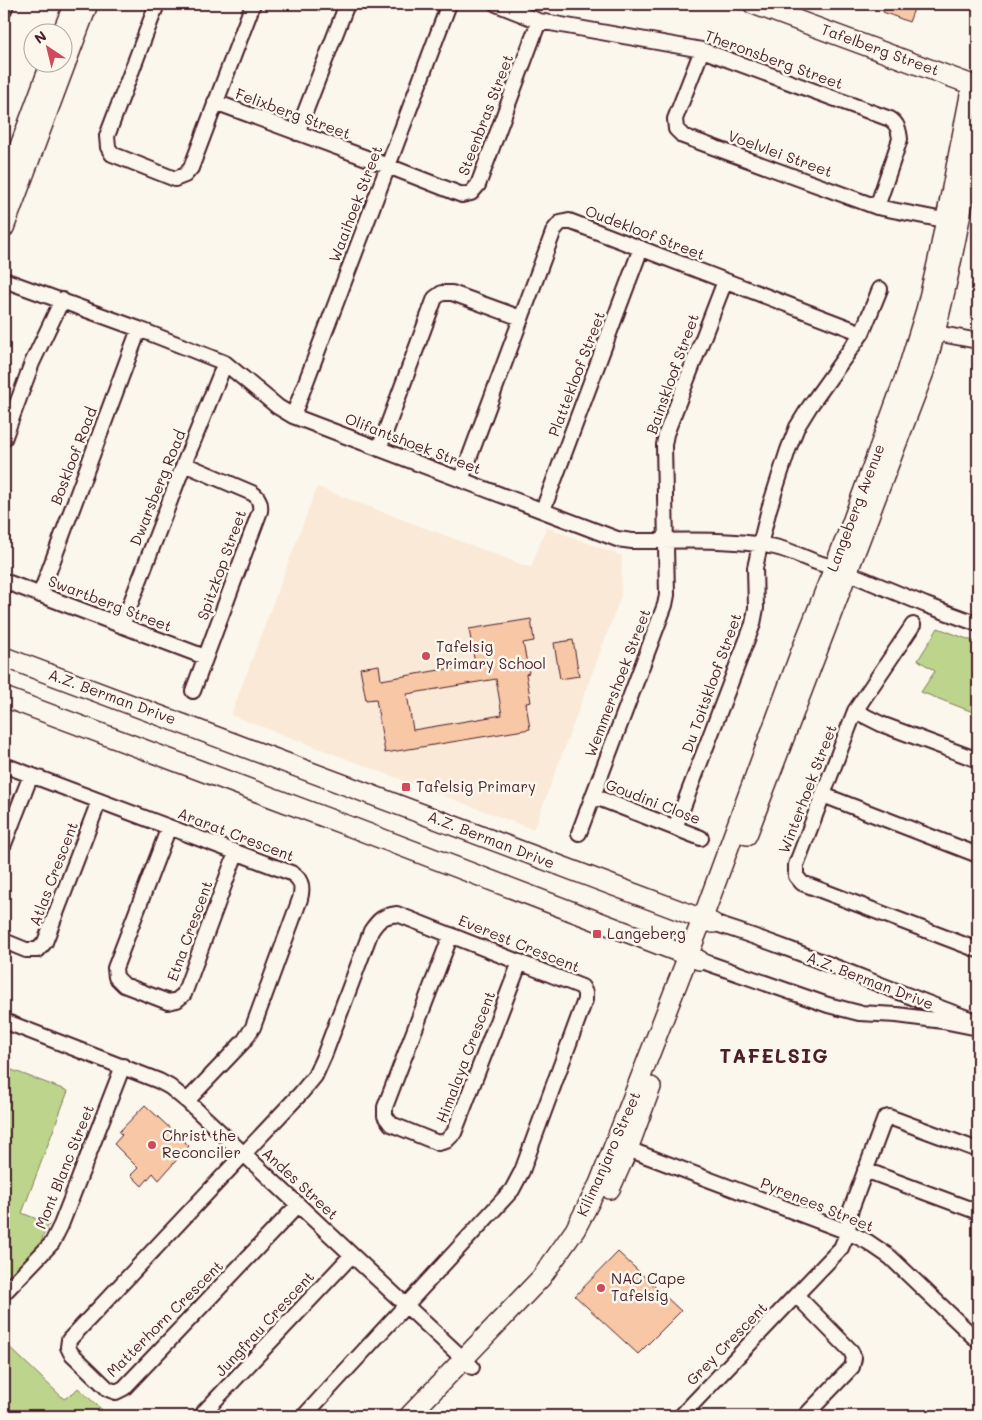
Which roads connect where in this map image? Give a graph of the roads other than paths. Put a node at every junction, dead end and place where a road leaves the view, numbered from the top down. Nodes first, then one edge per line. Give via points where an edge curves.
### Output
1 (6, 4) edge
2 (74, 4) edge
3 (88, 4) edge
4 (157, 4) edge
5 (253, 4) edge
6 (347, 4) edge
7 (448, 4) edge
8 (496, 4) edge
9 (753, 4) edge
10 (4, 10) edge
11 (539, 21) junction
12 (67, 22) edge
13 (702, 50) junction
14 (47, 72) edge
15 (976, 83) edge
16 (215, 102) junction
17 (978, 130) edge
18 (297, 133) junction
19 (388, 166) junction
20 (4, 188) edge
21 (877, 207) junction
22 (952, 222) junction
23 (4, 228) edge
24 (641, 248) junction
25 (4, 280) edge
26 (726, 280) junction
27 (880, 289) dead end
28 (62, 300) junction
29 (521, 318) junction
30 (139, 329) junction
31 (928, 330) junction
32 (862, 333) junction
33 (978, 341) edge
34 (225, 363) junction
35 (292, 416) junction
36 (4, 440) edge
37 (379, 449) junction
38 (184, 464) junction
39 (461, 480) junction
40 (543, 510) junction
41 (666, 541) junction
42 (760, 545) junction
43 (840, 570) junction
44 (4, 581) edge
45 (40, 595) junction
46 (978, 624) edge
47 (913, 625) dead end
48 (122, 626) junction
49 (4, 657) edge
50 (205, 657) junction
51 (193, 691) dead end
52 (4, 697) edge
53 (855, 711) junction
54 (978, 760) edge
55 (4, 765) edge
56 (31, 775) junction
57 (822, 795) junction
58 (593, 796) junction
59 (99, 801) junction
60 (169, 827) junction
61 (676, 828) junction
62 (579, 833) dead end
63 (701, 838) dead end
64 (4, 844) edge
65 (236, 853) junction
66 (978, 855) edge
67 (708, 922) junction
68 (451, 934) junction
69 (4, 941) edge
70 (978, 950) edge
71 (693, 958) junction
72 (520, 962) junction
73 (4, 1022) edge
74 (978, 1022) edge
75 (978, 1028) edge
76 (123, 1066) junction
77 (187, 1101) junction
78 (622, 1147) junction
79 (978, 1150) edge
80 (244, 1155) junction
81 (866, 1170) junction
82 (298, 1205) junction
83 (978, 1212) edge
84 (848, 1232) junction
85 (352, 1255) junction
86 (4, 1293) edge
87 (796, 1295) junction
88 (406, 1304) junction
89 (977, 1339) edge
90 (467, 1362) junction
91 (204, 1416) edge
92 (304, 1416) edge
93 (409, 1416) edge
94 (425, 1416) edge
95 (681, 1416) edge
96 (805, 1416) edge

1 - 10 street
2 - 12 street
3 - 23 street
4 - 16 street via 107,136 112,154 175,179 185,175 191,168
5 - 16 street
6 - 18 street
7 - 19 street, Waaihoek Street
8 - 11 street, Theronsberg Street
9 - 15 street, Tafelberg Street
11 - 13 street, Theronsberg Street
11 - 19 street, Steenbras Street via 478,185 471,193 462,195
13 - 21 street, Theronsberg Street via 894,122 900,139
13 - 21 street, Voelvlei Street via 675,119 676,128 683,136
14 - 20 street
15 - 22 street, Langeberg Avenue
16 - 18 street, Felixberg Street
17 - 22 street, Langeberg Avenue
18 - 19 street, Felixberg Street
19 - 35 street, Waaihoek Street
21 - 22 street, Voelvlei Street
22 - 31 street, Langeberg Avenue via 946,288
24 - 26 street, Oudekloof Street
24 - 29 street, Oudekloof Street via 569,222 560,223 554,230
24 - 40 street, Plattekloof Street
25 - 28 street, Olifantshoek Street
26 - 32 street, Oudekloof Street
26 - 41 street, Bainskloof Street via 666,434
27 - 32 street, Du Toitskloof Street
28 - 30 street, Olifantshoek Street
28 - 36 street via 32,363
29 - 37 street via 452,293 442,293 435,298
29 - 39 street, Oudekloof Street
30 - 34 street, Olifantshoek Street
30 - 45 street, Boskloof Road
31 - 33 street
31 - 43 street, Langeberg Avenue via 917,391
32 - 42 street, Du Toitskloof Street via 797,427
34 - 35 street, Olifantshoek Street
34 - 38 street, Dwarsberg Road
35 - 37 street, Olifantshoek Street
37 - 39 street, Olifantshoek Street
38 - 48 street, Dwarsberg Road
38 - 50 street, Spitzkop Street via 252,493 260,505
39 - 40 street, Olifantshoek Street
40 - 41 street, Olifantshoek Street via 617,538
41 - 42 street, Olifantshoek Street
41 - 58 street, Wemmershoek Street via 665,605
42 - 43 street, Olifantshoek Street
42 - 61 street, Du Toitskloof Street via 755,568 753,624
43 - 46 street, Olifantshoek Street
43 - 67 street, Langeberg Avenue
44 - 45 street, Swartberg Street
45 - 48 street, Swartberg Street
47 - 53 street, Winterhoek Street
48 - 50 street, Swartberg Street
49 - 67 street, A.Z. Berman Drive
50 - 51 street, Spitzkop Street
52 - 71 street, A.Z. Berman Drive
53 - 54 street
53 - 57 street, Winterhoek Street
55 - 56 street, Ararat Crescent
56 - 59 street, Ararat Crescent
56 - 64 street
57 - 66 street
57 - 70 street, Winterhoek Street via 796,865 796,876 802,884
58 - 61 street, Goudini Close
58 - 62 street, Wemmershoek Street
59 - 60 street, Ararat Crescent
59 - 69 street, Atlas Crescent via 45,942 38,950 26,950
60 - 65 street, Ararat Crescent
60 - 65 street, Etna Crescent via 115,968 116,978 124,985 168,1002 184,994
61 - 63 street, Goudini Close
65 - 77 street, Ararat Crescent via 295,875 302,885 302,892 253,1027 244,1041
67 - 71 street, Langeberg Avenue
67 - 74 street, A.Z. Berman Drive via 752,935
68 - 72 street, Everest Crescent
68 - 72 street, Himalaya Crescent via 385,1107 385,1116 391,1124 430,1140 446,1141 454,1133
68 - 80 street, Everest Crescent via 397,914 384,916 376,923 315,1076
71 - 75 street, A.Z. Berman Drive via 859,1013 943,1021
71 - 78 street, Kilimanjaro Street
72 - 88 street, Everest Crescent via 579,985 585,993 585,1000 522,1171 512,1190
73 - 76 street, Andes Street
76 - 77 street, Andes Street via 159,1080
76 - 86 street, Mont Blanc Street via 52,1243
77 - 80 street, Andes Street
78 - 84 street, Pyrenees Street
78 - 90 street, Kilimanjaro Street via 559,1254
79 - 81 street, Grey Crescent via 889,1117
80 - 82 street, Andes Street
80 - 82 street, Matterhorn Crescent via 69,1340 71,1353 108,1389 116,1392 124,1388
81 - 83 street
81 - 84 street, Grey Crescent via 850,1212
82 - 85 street, Andes Street
84 - 87 street, Grey Crescent via 842,1248
84 - 89 street, Pyrenees Street via 890,1257
85 - 88 street, Andes Street
85 - 91 street, Jungfrau Crescent via 204,1412
87 - 95 street, Grey Crescent
87 - 96 street via 851,1350 854,1358 852,1367
88 - 90 street, Andes Street
88 - 92 street
90 - 93 street, Kilimanjaro Street
90 - 94 street, Kilimanjaro Street

